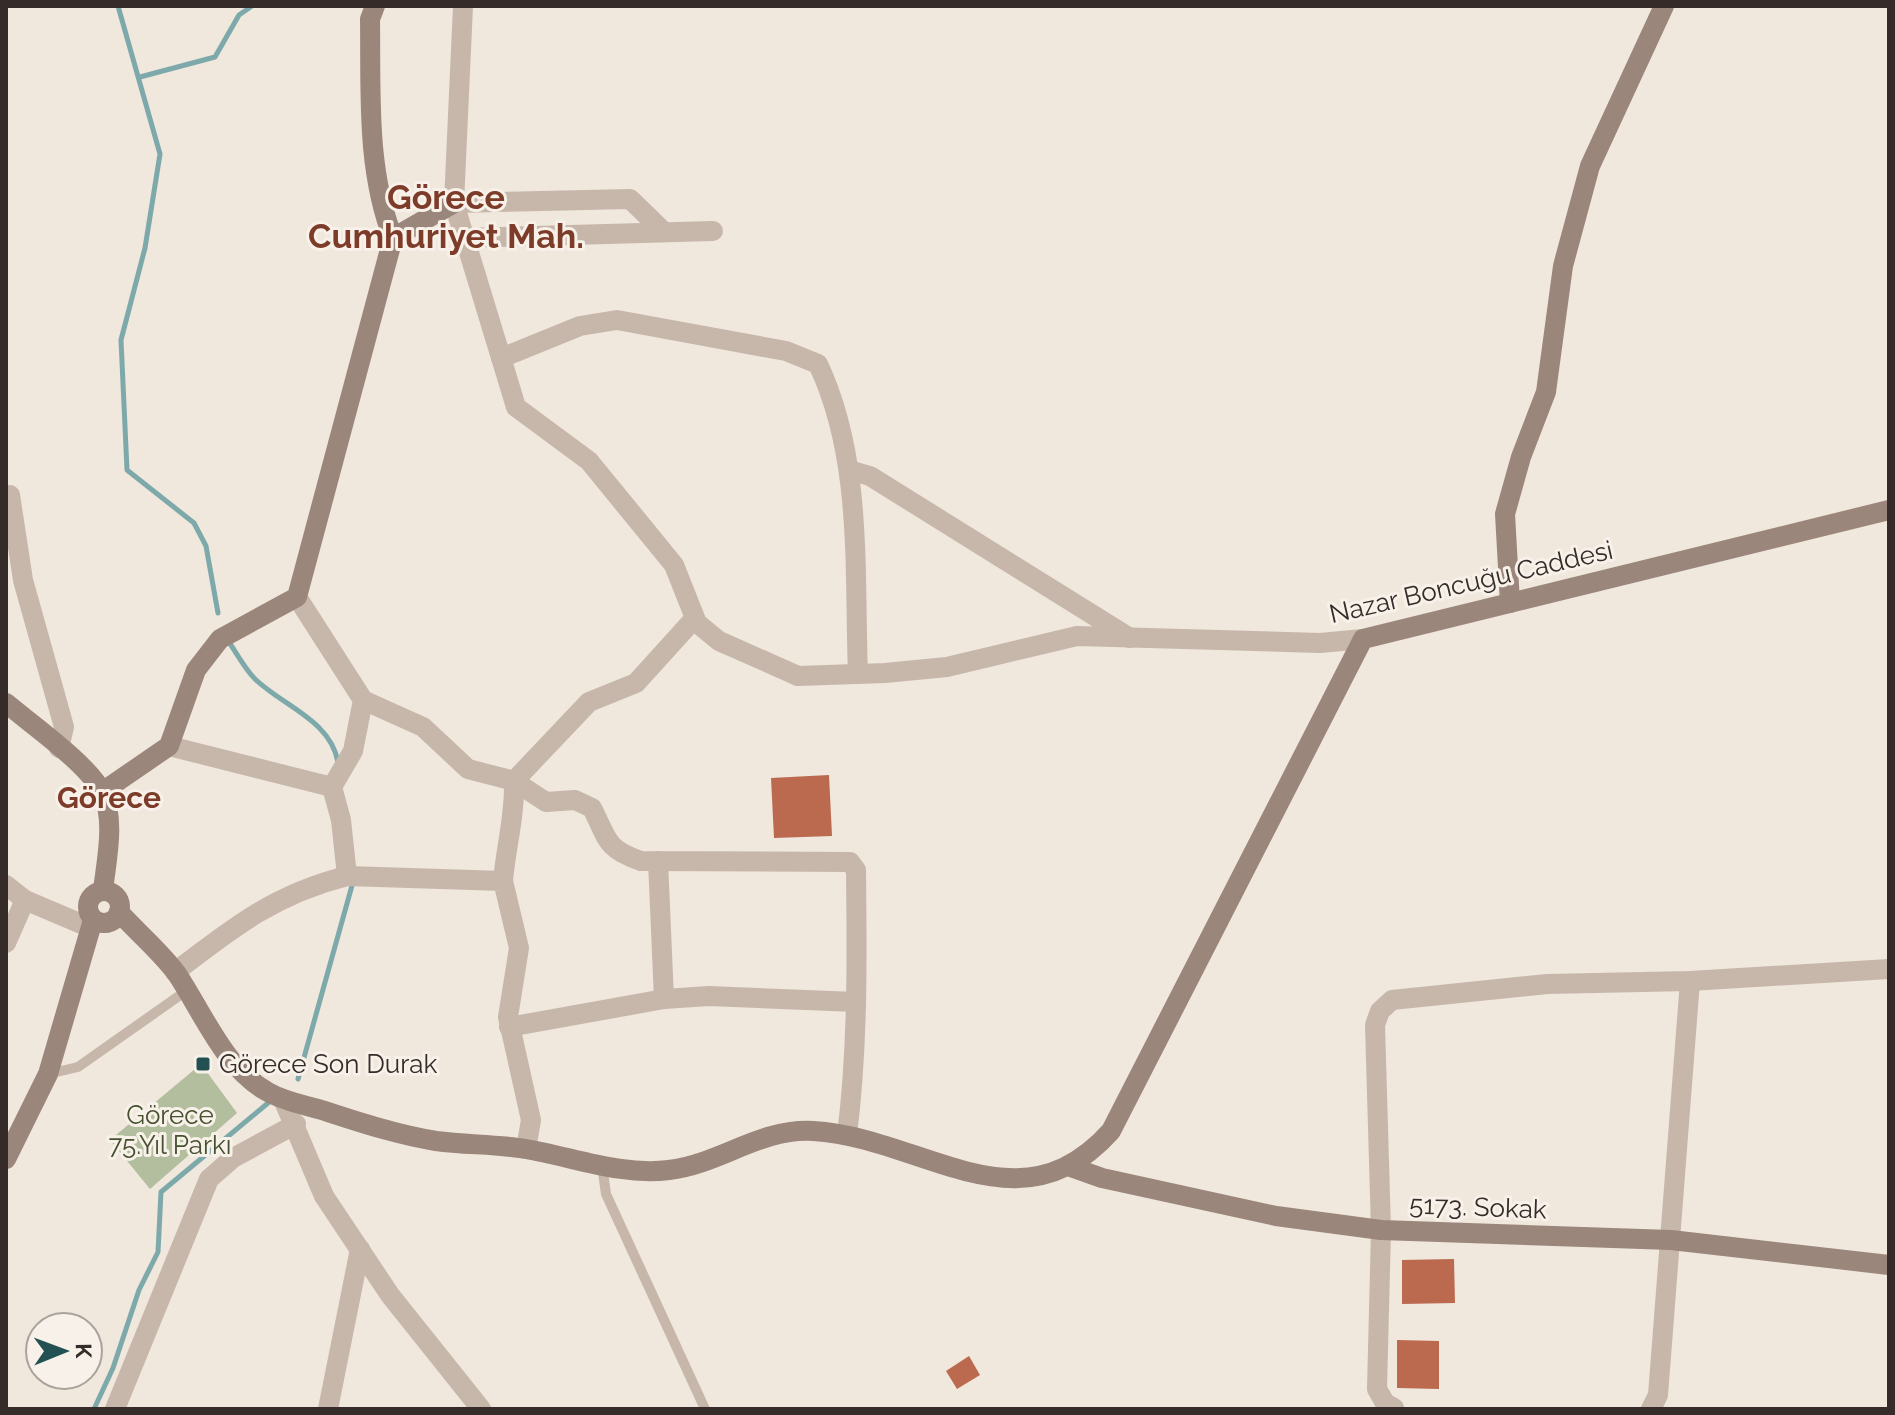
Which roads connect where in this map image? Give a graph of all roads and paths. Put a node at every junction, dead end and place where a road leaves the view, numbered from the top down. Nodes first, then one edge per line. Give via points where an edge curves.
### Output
1 (375, 6) edge
2 (463, 6) edge
3 (1664, 6) edge
4 (454, 203) junction
5 (713, 231) dead end
6 (664, 232) junction
7 (393, 238) junction
8 (463, 238) junction
9 (501, 358) junction
10 (849, 470) junction
11 (10, 495) dead end
12 (1889, 510) edge
13 (297, 597) junction
14 (1510, 603) junction
15 (694, 619) junction
16 (1130, 638) junction
17 (1363, 639) junction
18 (858, 674) junction
19 (363, 700) junction
20 (7, 705) edge
21 (169, 746) junction
22 (59, 748) junction
23 (338, 778) junction
24 (514, 781) junction
25 (102, 792) junction
26 (658, 861) junction
27 (347, 876) junction
28 (503, 881) junction
29 (6, 885) edge
30 (103, 891) junction
31 (25, 900) junction
32 (119, 912) junction
33 (92, 924) junction
34 (6, 943) edge
35 (1889, 969) edge
36 (175, 972) junction
37 (1690, 981) junction
38 (186, 991) junction
39 (664, 999) junction
40 (856, 1002) junction
41 (509, 1027) junction
42 (48, 1074) junction
43 (283, 1099) junction
44 (296, 1124) junction
45 (847, 1135) junction
46 (526, 1149) junction
47 (6, 1159) edge
48 (602, 1165) junction
49 (1071, 1167) junction
50 (1381, 1230) junction
51 (1671, 1240) junction
52 (360, 1249) junction
53 (1889, 1265) edge
54 (1394, 1408) edge
55 (115, 1409) edge
56 (328, 1409) edge
57 (481, 1409) edge
58 (705, 1409) edge
59 (1651, 1409) edge

1 - 7 street via 370,19 372,137 382,210
2 - 4 street
3 - 14 street via 1590,166 1563,266 1546,392 1505,514
4 - 6 street via 630,199
4 - 7 street
4 - 8 street
5 - 6 street
6 - 8 street
7 - 13 street
8 - 9 street
9 - 10 street via 580,326 617,320 786,351 818,364 834,397
9 - 15 street via 516,407 589,461 674,565
10 - 16 street via 870,476
10 - 18 street
11 - 22 street via 23,580 64,727
12 - 14 street, Nazar Boncuğu Caddesi
13 - 19 street
13 - 21 street via 226,635 196,670
14 - 17 street, Nazar Boncuğu Caddesi
15 - 18 street, Nazar Boncuğu Caddesi via 719,641 798,676
15 - 24 street via 636,683 589,702
16 - 17 street, Nazar Boncuğu Caddesi via 1320,643
16 - 18 street, Nazar Boncuğu Caddesi via 1077,636 947,667
17 - 49 street via 1111,1131
19 - 23 street via 353,751
19 - 24 street via 423,727 468,769
20 - 22 street
21 - 23 street
21 - 25 street
22 - 25 street
23 - 27 street
24 - 26 street via 546,802 575,800 592,808 609,846 641,861
24 - 28 street via 515,817
25 - 30 street via 108,838
26 - 39 street
26 - 40 street via 850,862 856,870
27 - 28 street
27 - 36 street via 290,894 246,916
28 - 41 street via 519,948
29 - 31 street
30 - 32 street via 116,898
30 - 33 street via 89,900
31 - 33 street
31 - 34 street
32 - 33 street via 108,923
32 - 36 street
33 - 42 street
35 - 37 street
36 - 38 street
37 - 50 street via 1547,984 1392,1000 1375,1025
37 - 51 street
38 - 42 lane via 78,1067
38 - 43 street via 234,1064
39 - 40 street
39 - 41 street
40 - 45 street
41 - 46 street via 531,1120
42 - 47 street
43 - 44 street
43 - 46 street via 415,1137
44 - 52 street via 324,1196
44 - 55 street via 233,1158 209,1179
45 - 48 street via 779,1133 668,1170
45 - 49 street via 995,1177 1051,1175
46 - 48 street
48 - 58 lane via 606,1194
49 - 50 street, 5173. Sokak via 1276,1216
50 - 51 street, 5173. Sokak
50 - 54 street via 1377,1389
51 - 53 street, 5173. Sokak
51 - 59 street via 1658,1395
52 - 56 street
52 - 57 street

